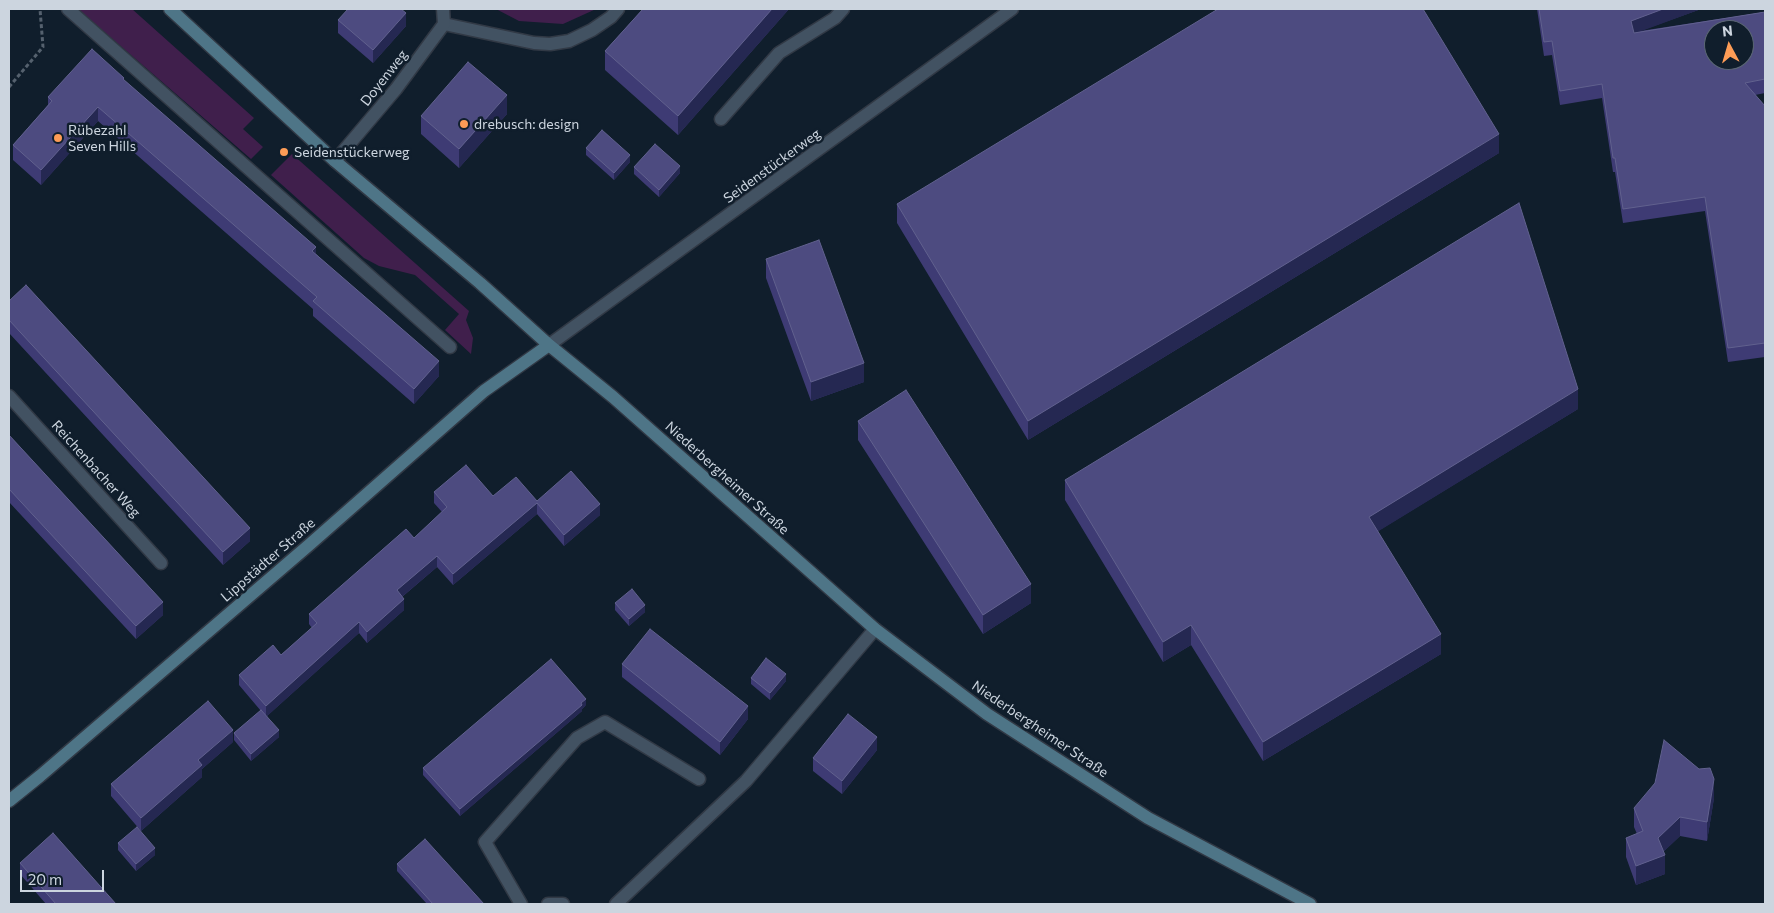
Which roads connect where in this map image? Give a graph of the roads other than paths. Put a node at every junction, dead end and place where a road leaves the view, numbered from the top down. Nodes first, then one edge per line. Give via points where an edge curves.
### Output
1 (68, 9) edge
2 (170, 9) edge
3 (443, 9) edge
4 (618, 9) edge
5 (844, 9) edge
6 (1011, 9) edge
7 (444, 24) junction
8 (721, 119) dead end
9 (336, 161) junction
10 (549, 345) junction
11 (450, 347) dead end
12 (9, 396) edge
13 (161, 563) dead end
14 (875, 629) junction
15 (699, 779) dead end
16 (9, 801) edge
17 (521, 904) edge
18 (548, 904) edge
19 (563, 904) edge
20 (616, 904) edge
21 (1310, 904) edge

1 - 11 street
2 - 9 main road, Niederbergheimer Straße
3 - 7 street
4 - 7 street via 592,30 569,41 550,44
5 - 8 street via 779,53
6 - 10 street, Seidenstückerweg
7 - 9 street, Doyenweg via 396,89
9 - 10 main road, Niederbergheimer Straße
10 - 14 main road, Niederbergheimer Straße via 613,397
10 - 16 main road, Lippstädter Straße via 484,391
12 - 13 street, Reichenbacher Weg
14 - 20 street via 746,781
14 - 21 main road, Niederbergheimer Straße via 987,714 1148,818
15 - 17 street via 605,722 577,738 485,842
18 - 19 street

